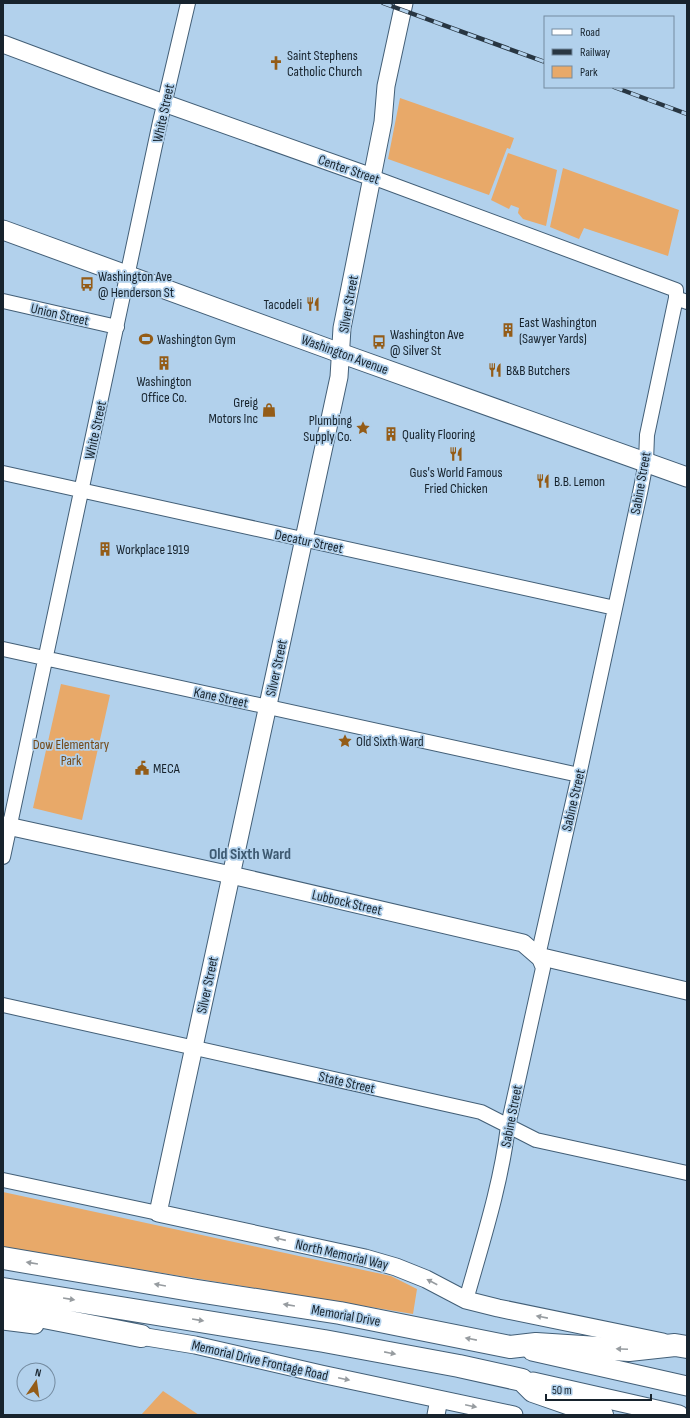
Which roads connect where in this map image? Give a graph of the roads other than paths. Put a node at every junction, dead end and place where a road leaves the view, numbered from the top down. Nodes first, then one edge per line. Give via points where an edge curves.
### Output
1 (188, 3) edge
2 (404, 3) edge
3 (412, 3) edge
4 (3, 44) edge
5 (165, 103) junction
6 (383, 122) junction
7 (372, 177) junction
8 (3, 230) edge
9 (128, 276) junction
10 (682, 300) edge
11 (3, 301) edge
12 (117, 327) junction
13 (340, 353) junction
14 (646, 462) junction
15 (3, 473) edge
16 (687, 477) edge
17 (82, 491) junction
18 (304, 540) junction
19 (615, 608) junction
20 (3, 649) edge
21 (46, 658) junction
22 (267, 707) junction
23 (579, 775) junction
24 (6, 826) edge
25 (3, 857) edge
26 (231, 875) junction
27 (538, 956) junction
28 (687, 991) edge
29 (3, 1005) edge
30 (194, 1048) junction
31 (508, 1126) junction
32 (687, 1173) edge
33 (3, 1180) edge
34 (158, 1213) junction
35 (3, 1258) edge
36 (3, 1289) edge
37 (466, 1300) junction
38 (3, 1309) edge
39 (3, 1321) edge
40 (142, 1336) junction
41 (681, 1346) edge
42 (510, 1347) junction
43 (522, 1380) junction
44 (687, 1386) edge
45 (437, 1407) edge
46 (514, 1415) edge
47 (602, 1415) edge
48 (679, 1415) edge

1 - 5 street, White Street
2 - 6 street, Silver Street via 386,86
3 - 6 street, Silver Street via 394,88
4 - 5 street, Center Street
5 - 7 street, Center Street
5 - 9 street, White Street
6 - 7 street, Silver Street
7 - 10 street, Center Street via 676,290
7 - 13 street, Silver Street via 342,328
8 - 9 main road, Washington Avenue
9 - 12 street, White Street
9 - 13 main road, Washington Avenue
10 - 14 street, Sabine Street via 647,435
11 - 12 street, Union Street
12 - 17 street, White Street
13 - 14 main road, Washington Avenue
13 - 18 street, Silver Street via 339,377
14 - 16 main road, Washington Avenue
14 - 19 street, Sabine Street
15 - 17 street, Decatur Street
17 - 18 street, Decatur Street
17 - 21 street, White Street
18 - 19 street, Decatur Street
18 - 22 street, Silver Street
19 - 23 street, Sabine Street
20 - 21 street, Kane Street
21 - 22 street, Kane Street
21 - 24 street, White Street
22 - 23 street, Kane Street
22 - 26 street, Silver Street
23 - 27 street, Sabine Street
24 - 25 street, White Street
24 - 26 street, Lubbock Street
26 - 27 street, Lubbock Street via 523,943
26 - 30 street, Silver Street
27 - 28 street, Lubbock Street
27 - 31 street, Sabine Street via 543,968
29 - 30 street, State Street
30 - 31 street, State Street via 481,1112
30 - 34 street, Silver Street
31 - 32 street, State Street via 536,1140
31 - 37 street, Sabine Street via 495,1196
33 - 34 street, North Memorial Way
37 -> 34 street, North Memorial Way via 426,1278 365,1258
42 -> 35 main road, Memorial Drive via 340,1313
36 -> 43 main road, Memorial Drive via 324,1341
41 -> 37 street, North Memorial Way
38 - 40 main road
39 - 40 street, Memorial Drive Frontage Road
40 -> 45 street, Memorial Drive Frontage Road via 195,1345 321,1374
41 -> 42 main road via 629,1350 536,1344
42 - 44 main road, Memorial Drive
43 - 47 main road via 533,1390
43 - 48 main road, Memorial Drive
45 -> 46 street, Memorial Drive Frontage Road

